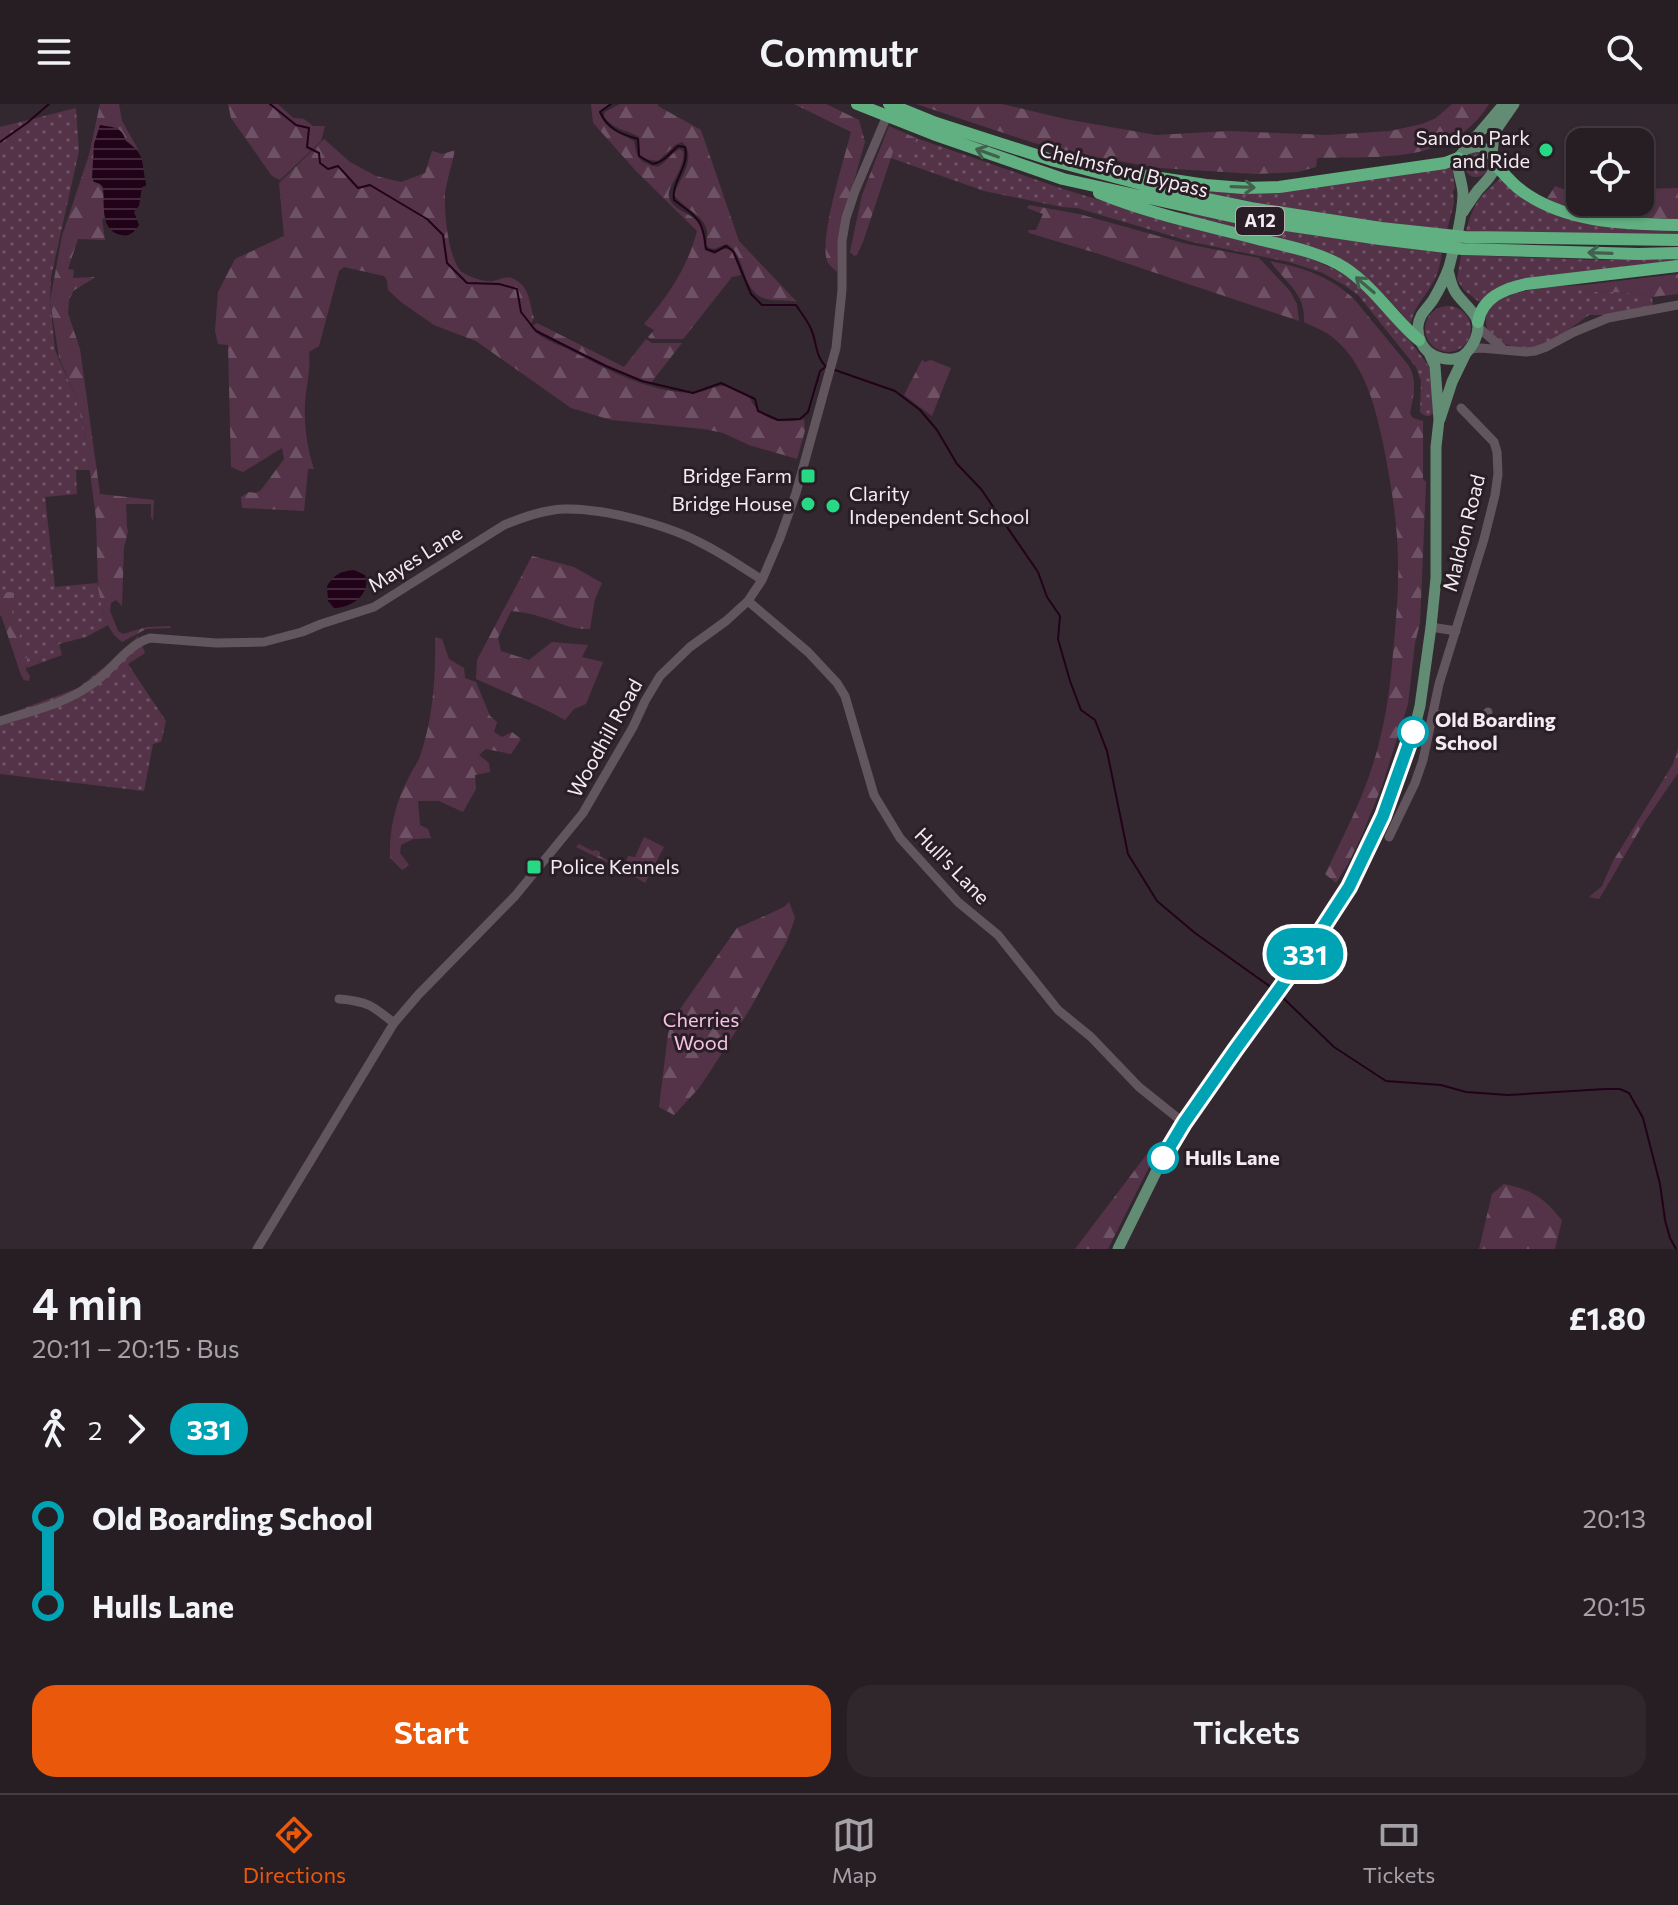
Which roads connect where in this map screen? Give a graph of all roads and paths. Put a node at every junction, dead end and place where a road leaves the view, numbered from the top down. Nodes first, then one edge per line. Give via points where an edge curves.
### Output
1 (857, 104) edge
2 (890, 104) edge
3 (1504, 104) edge
4 (1514, 104) edge
5 (1462, 154) junction
6 (1494, 160) junction
7 (1055, 161) junction
8 (1459, 173) junction
9 (1063, 179) junction
10 (1488, 180) junction
11 (1461, 215) junction
12 (1678, 225) edge
13 (1678, 240) edge
14 (1678, 253) edge
15 (1678, 266) edge
16 (1448, 270) junction
17 (1430, 304) junction
18 (1466, 304) junction
19 (1678, 305) edge
20 (1478, 324) junction
21 (1419, 340) junction
22 (1504, 349) junction
23 (1468, 351) junction
24 (1429, 353) junction
25 (1461, 408) dead end
26 (1439, 420) junction
27 (762, 580) junction
28 (748, 601) junction
29 (1431, 627) junction
30 (1456, 631) junction
31 (1488, 712) dead end
32 (1433, 713) junction
33 (0, 721) edge
34 (1389, 837) dead end
35 (339, 999) dead end
36 (394, 1023) junction
37 (1184, 1123) junction
38 (257, 1249) edge
39 (1118, 1249) edge

9 -> 1 highway, Chelmsford Bypass / A12
2 - 7 highway, Chelmsford Bypass / A12
2 - 27 street, Woodhill Road via 846,218 836,348 796,493
3 - 5 main road
4 - 6 main road via 1494,133
5 - 6 main road via 1480,147
7 -> 5 highway, A12 via 1243,188 1445,163
5 - 8 main road
6 - 10 main road
6 - 12 highway via 1541,203 1607,222
7 - 13 highway, Chelmsford Bypass / A12 via 1167,191 1381,228 1465,237
8 - 10 main road via 1471,183
8 - 11 main road
14 -> 9 highway, Chelmsford Bypass / A12 via 1478,249 1380,239 1239,218
21 -> 9 highway, A12 via 1362,282 1325,259 1116,200
10 - 11 main road
11 - 16 main road
15 - 20 highway via 1513,287 1484,305
16 - 17 main road
16 - 18 main road
17 - 18 main road via 1446,299
17 - 21 main road via 1418,322
18 - 20 main road
19 - 22 street via 1608,318 1535,351
20 - 22 street
20 - 23 main road
21 - 24 main road
22 - 23 street
23 - 24 main road via 1447,360
23 - 26 main road, Maldon Road
24 - 26 main road, Maldon Road via 1435,366
25 - 30 street, Maldon Road via 1494,442 1498,474
26 - 29 main road, Maldon Road
27 - 28 street, Woodhill Road
27 - 33 street, Mayes Lane via 678,532 591,511 544,512 504,525 374,607 264,642 140,641 78,694
28 - 36 street, Woodhill Road via 660,676 583,813 504,908
28 - 37 street, Hull's Lane via 837,683 874,795 900,838 958,902 998,935 1058,1010
29 - 30 street
29 - 37 main road, Maldon Road via 1412,738 1349,887
30 - 32 street, Maldon Road
31 - 32 street via 1476,724
32 - 34 street, Maldon Road via 1415,783
35 - 36 street via 371,1005
36 - 38 street, Woodhill Road
37 - 39 main road, Maldon Road

